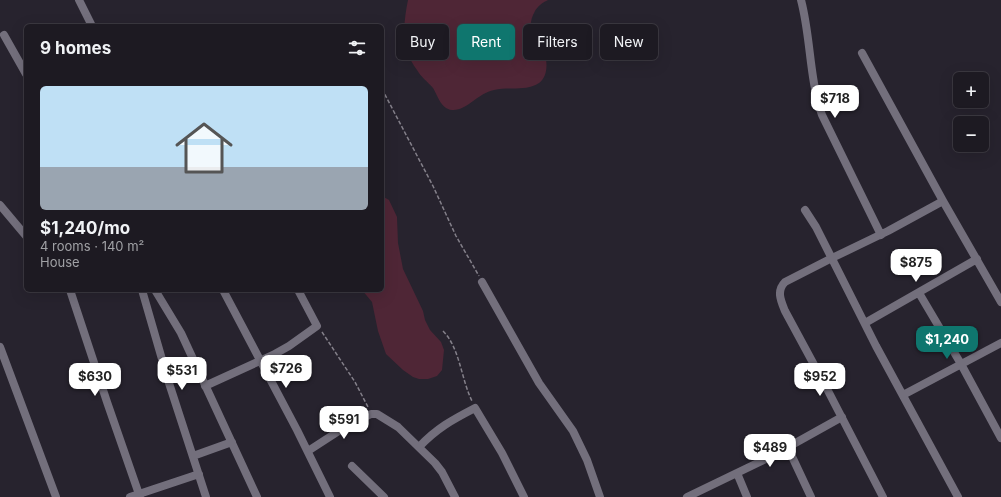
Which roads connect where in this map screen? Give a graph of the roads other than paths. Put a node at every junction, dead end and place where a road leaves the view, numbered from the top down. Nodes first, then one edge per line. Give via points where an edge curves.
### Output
1 (79, 0) edge
2 (801, 0) edge
3 (91, 24) edge
4 (4, 35) dead end
5 (862, 53) dead end
6 (24, 70) edge
7 (943, 201) junction
8 (0, 205) edge
9 (805, 210) dead end
10 (24, 234) edge
11 (881, 235) junction
12 (832, 258) junction
13 (977, 259) junction
14 (482, 282) road end
15 (71, 292) edge
16 (143, 292) edge
17 (156, 292) edge
18 (224, 292) edge
19 (299, 292) edge
20 (919, 292) junction
21 (1001, 302) edge
22 (865, 323) junction
23 (1001, 343) edge
24 (0, 347) edge
25 (260, 361) junction
26 (961, 364) junction
27 (206, 386) junction
28 (903, 395) junction
29 (842, 417) junction
30 (1001, 438) edge
31 (232, 442) junction
32 (419, 447) junction
33 (788, 448) junction
34 (308, 452) junction
35 (193, 456) junction
36 (352, 466) dead end
37 (737, 473) junction
38 (199, 474) junction
39 (140, 496) edge
40 (56, 497) edge
41 (130, 497) edge
42 (206, 497) edge
43 (257, 497) edge
44 (330, 497) edge
45 (384, 497) edge
46 (455, 497) edge
47 (524, 497) edge
48 (600, 497) edge
49 (687, 497) edge
50 (747, 497) edge
51 (811, 497) edge
52 (883, 497) edge
53 (958, 497) edge

1 - 3 street
2 - 11 street via 818,104
4 - 6 street
5 - 7 street
7 - 11 street
7 - 13 street
8 - 10 street
9 - 12 street
11 - 12 street
12 - 22 street
12 - 29 street via 785,282 779,291 785,311
13 - 20 street
13 - 21 street
14 - 48 street via 539,383 573,431
15 - 39 street
16 - 35 street
17 - 27 street via 181,333
18 - 25 street
19 - 25 street via 317,326 289,346
20 - 22 street
20 - 26 street
22 - 28 street
23 - 26 street
24 - 40 street
25 - 27 street
25 - 34 street
26 - 28 street
26 - 30 street
27 - 31 street
28 - 53 street
29 - 33 street
29 - 52 street
31 - 35 street
31 - 43 street
32 - 34 street via 398,427 377,414 371,414 345,427
32 - 46 street via 442,472
32 - 47 street via 443,424 475,408
33 - 37 street
33 - 51 street
34 - 44 street
35 - 38 street
36 - 45 street
37 - 49 street
37 - 50 street
38 - 39 street
38 - 42 street
39 - 41 street

